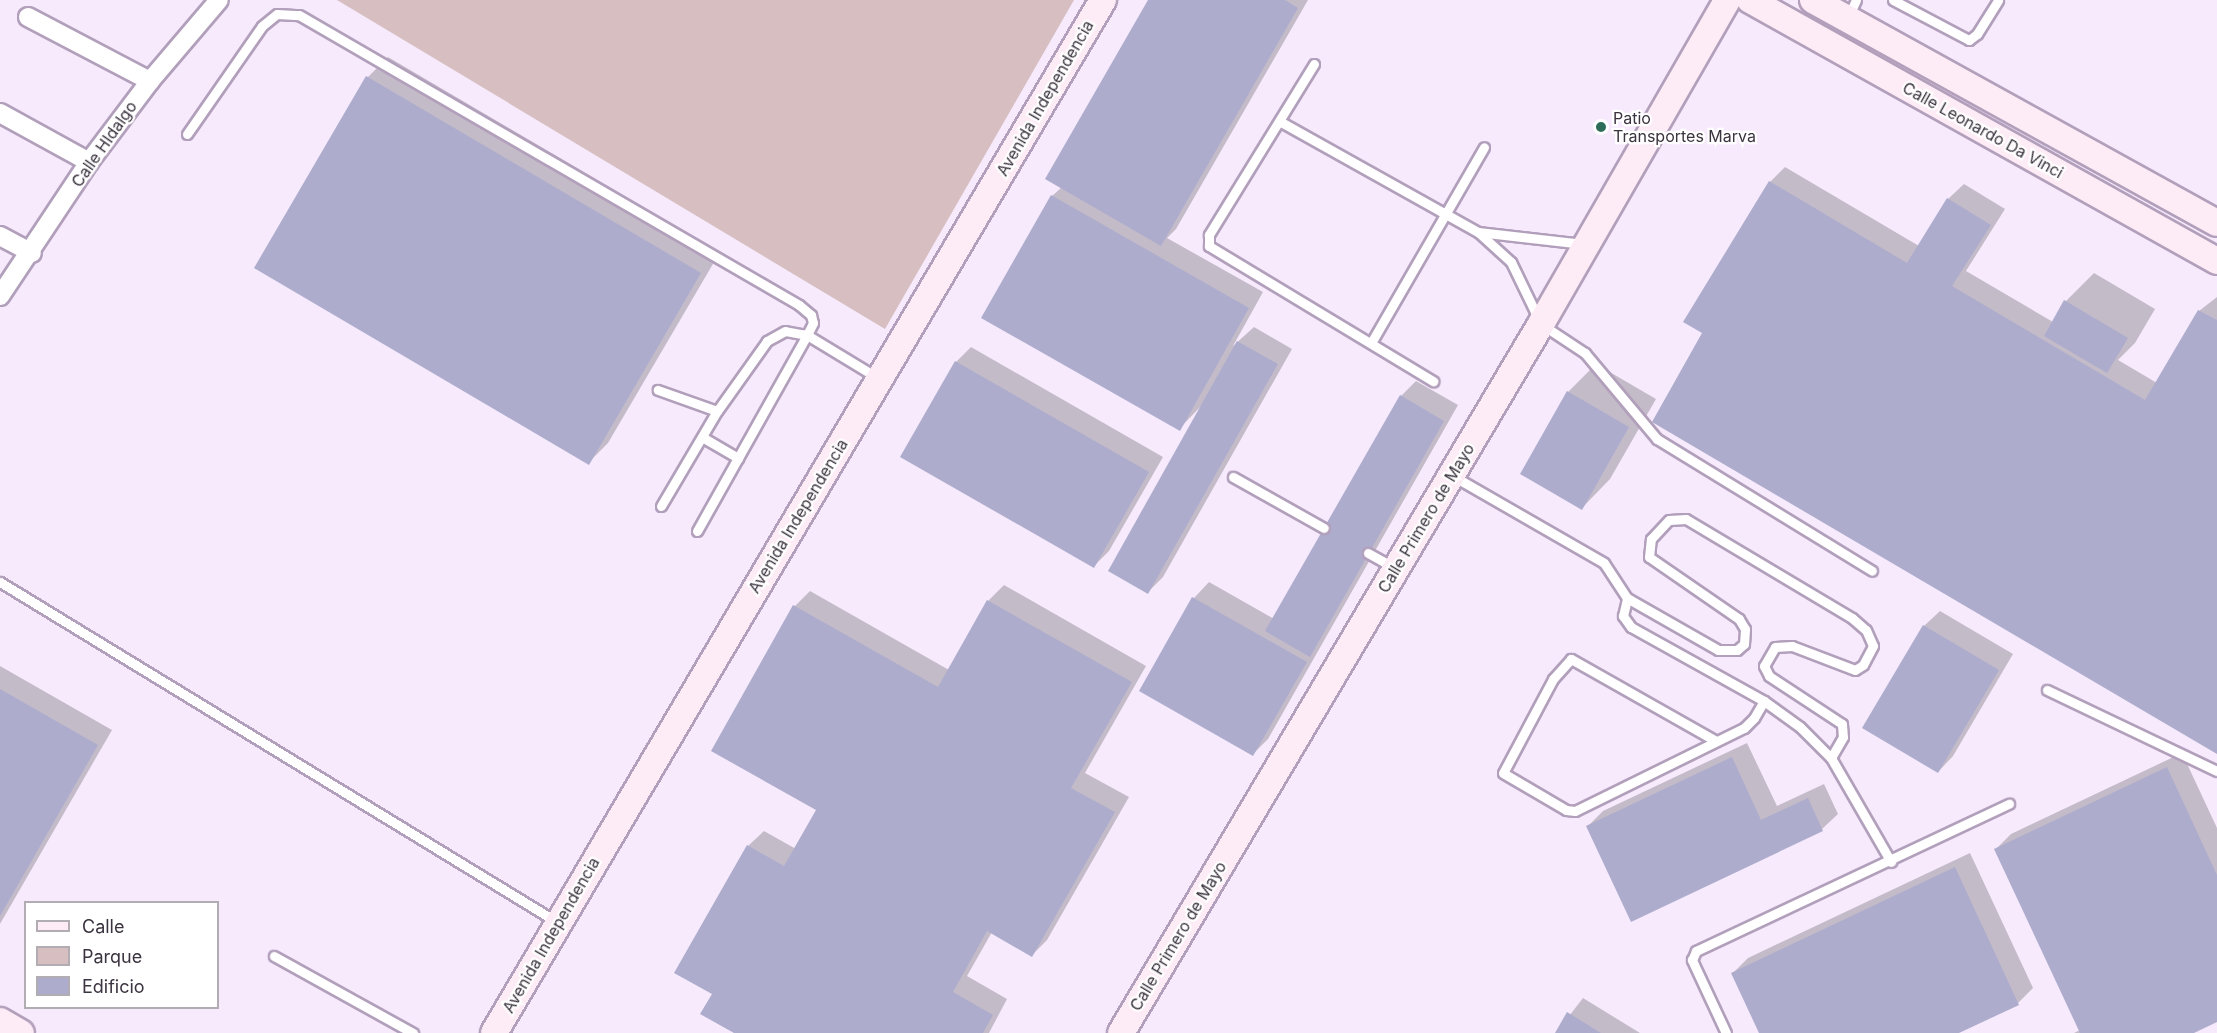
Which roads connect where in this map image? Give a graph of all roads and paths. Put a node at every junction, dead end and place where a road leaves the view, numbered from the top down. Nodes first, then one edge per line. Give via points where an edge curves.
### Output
1 (219, 0) edge
2 (1103, 0) edge
3 (1727, 0) edge
4 (1750, 0) edge
5 (1814, 0) edge
6 (1893, 0) edge
7 (1998, 0) edge
8 (1852, 10) edge
9 (28, 17) dead end
10 (1314, 64) dead end
11 (150, 81) junction
12 (0, 113) edge
13 (1281, 122) junction
14 (187, 134) dead end
15 (1484, 147) dead end
16 (89, 162) junction
17 (1445, 213) junction
18 (2217, 223) edge
19 (1478, 232) junction
20 (0, 236) edge
21 (1584, 244) junction
22 (32, 253) junction
23 (2217, 261) edge
24 (0, 296) edge
25 (1541, 324) junction
26 (807, 335) junction
27 (1371, 343) junction
28 (880, 379) junction
29 (1433, 381) dead end
30 (658, 390) dead end
31 (717, 411) junction
32 (702, 437) junction
33 (738, 458) junction
34 (1452, 475) junction
35 (1233, 477) dead end
36 (660, 506) dead end
37 (1324, 528) dead end
38 (697, 531) dead end
39 (1368, 553) dead end
40 (1395, 569) junction
41 (1872, 571) dead end
42 (0, 582) edge
43 (1628, 598) junction
44 (2047, 690) dead end
45 (1764, 701) junction
46 (1716, 741) junction
47 (1831, 758) junction
48 (2217, 771) edge
49 (2009, 804) dead end
50 (1891, 862) junction
51 (557, 922) junction
52 (274, 956) dead end
53 (0, 1021) edge
54 (21, 1033) edge
55 (413, 1033) edge
56 (494, 1033) edge
57 (1121, 1033) edge
58 (1726, 1033) edge

1 - 11 street, Calle HIdalgo
2 - 28 main road, Avenida Independencia
3 - 21 main road, Calle Primero de Mayo
4 - 23 main road, Calle Leonardo Da Vinci
5 - 8 main road, Calle Leonardo Da Vinci
6 - 7 lane via 1969,40
8 - 18 main road, Calle Leonardo Da Vinci
9 - 11 street
10 - 13 lane
11 - 16 street, Calle HIdalgo
12 - 16 street
13 - 17 lane
13 - 27 lane via 1209,235 1209,246
14 - 26 lane via 262,26 277,14 299,15 799,304 811,315 813,323
15 - 17 lane
16 - 22 street, Calle HIdalgo
17 - 19 lane
17 - 27 lane
19 - 21 lane
19 - 25 lane via 1511,262
20 - 22 street
21 - 25 main road, Calle Primero de Mayo
22 - 24 street, Calle HIdalgo
25 - 34 main road, Calle Primero de Mayo
25 - 41 lane via 1585,353 1657,439
26 - 28 lane
26 - 31 lane via 785,331 766,340
26 - 33 lane
27 - 29 lane
28 - 51 main road, Avenida Independencia
30 - 31 lane
31 - 32 lane
32 - 33 lane
32 - 36 lane
33 - 38 lane
34 - 40 main road, Calle Primero de Mayo
34 - 43 lane via 1597,559
35 - 37 lane
39 - 40 lane
40 - 57 main road, Calle Primero de Mayo
42 - 51 lane
43 - 45 lane via 1623,616 1631,627
43 - 47 lane via 1718,650 1737,650 1744,644 1745,629 1739,619 1649,557 1651,539 1661,525 1686,519 1852,618 1866,630 1873,646 1858,669 1849,670 1811,651 1780,645 1764,666 1769,676 1842,724 1843,737
44 - 48 lane
45 - 46 lane via 1749,724
45 - 47 lane via 1800,727
46 - 46 lane via 1571,812 1503,773 1553,679 1571,659
47 - 50 lane
49 - 50 lane
50 - 58 lane via 1693,953 1692,960
51 - 56 main road, Avenida Independencia
52 - 55 lane
53 - 54 main road

